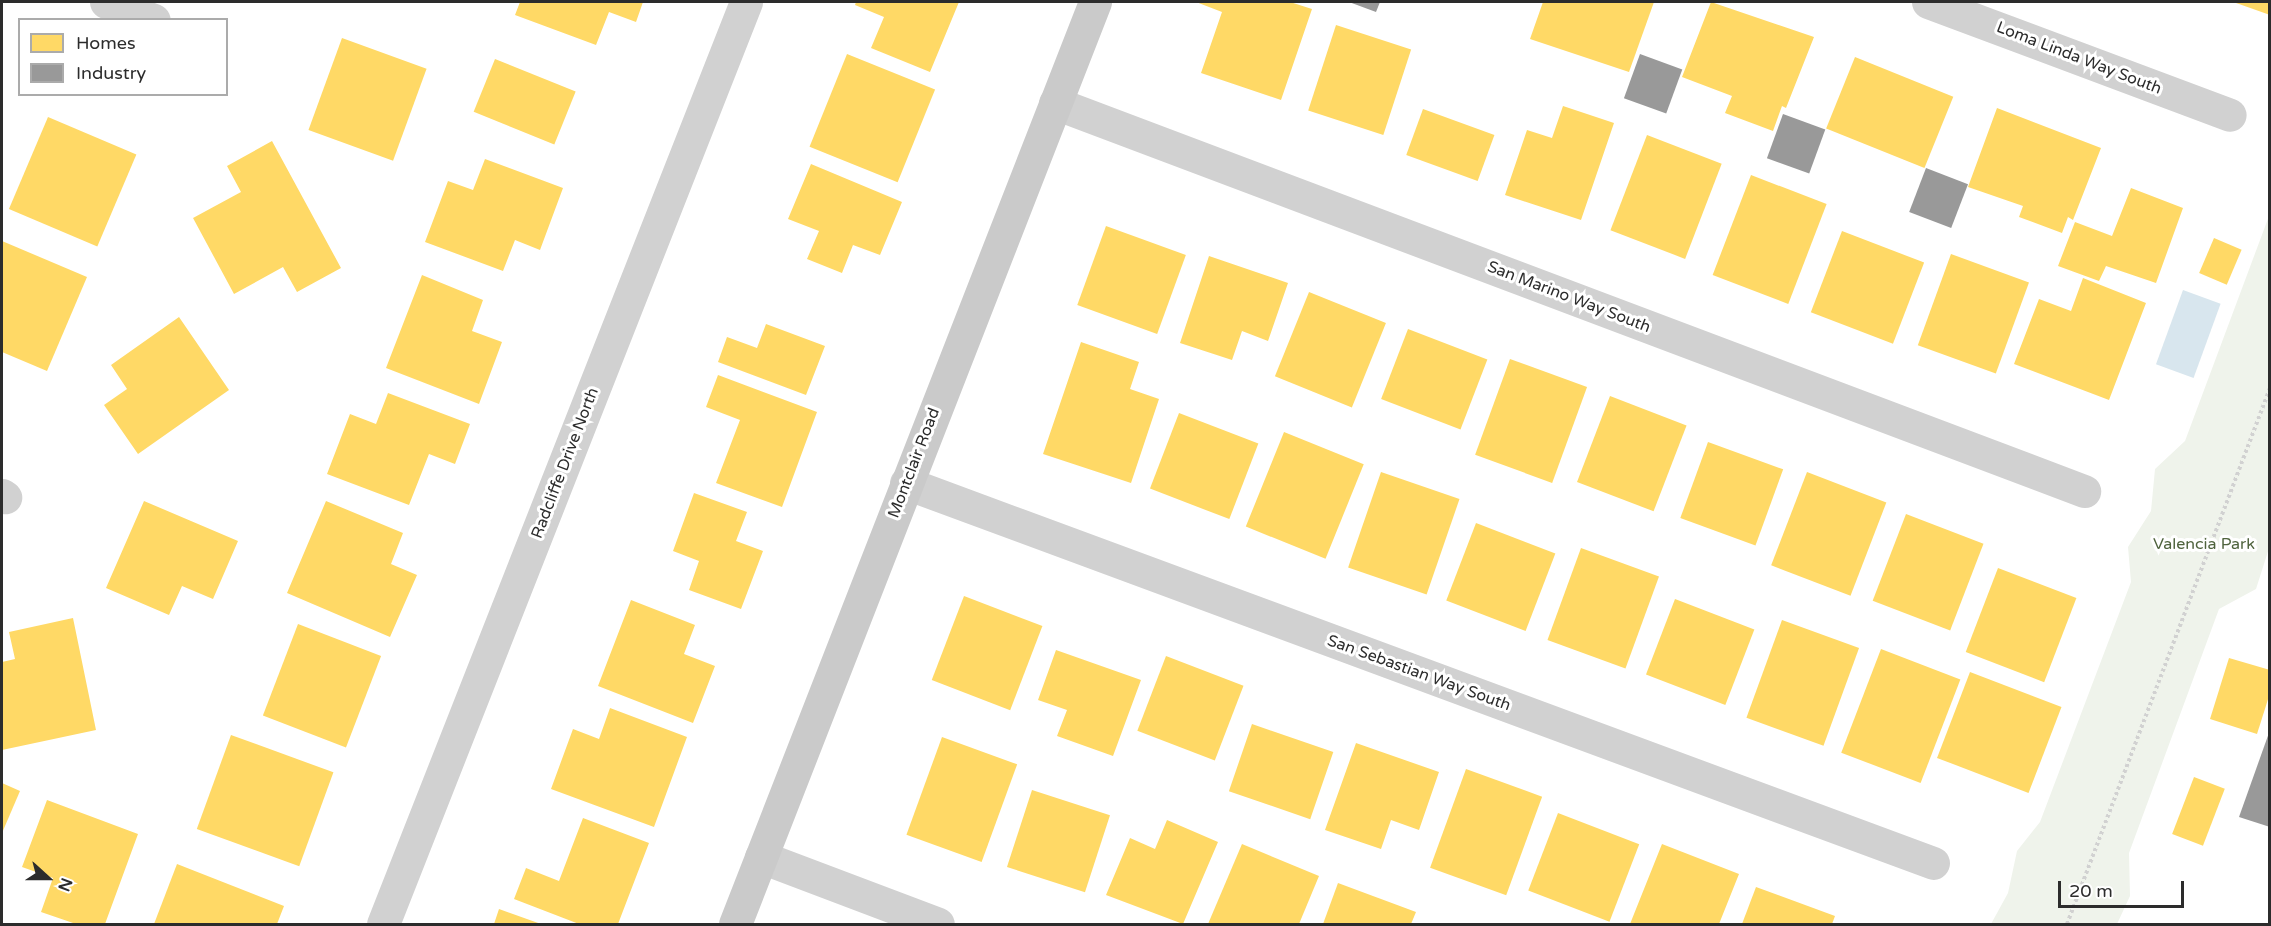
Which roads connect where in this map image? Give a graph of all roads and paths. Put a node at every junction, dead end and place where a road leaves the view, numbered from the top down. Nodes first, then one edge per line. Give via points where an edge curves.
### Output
1 (106, 2) edge
2 (746, 2) edge
3 (1095, 2) edge
4 (1928, 2) edge
5 (149, 18) edge
6 (1055, 103) junction
7 (2230, 115) dead end
8 (2270, 388) edge
9 (906, 483) junction
10 (2084, 490) dead end
11 (761, 857) junction
12 (1933, 863) dead end
13 (383, 924) edge
14 (735, 924) edge
15 (938, 924) edge
16 (2067, 924) edge

1 - 5 street
2 - 13 street, Radcliffe Drive North
3 - 6 street, Montclair Road
4 - 7 street, Loma Linda Way South
6 - 9 street, Montclair Road
6 - 10 street, San Marino Way South
8 - 16 path
9 - 11 street, Montclair Road
9 - 12 street, San Sebastian Way South
11 - 14 street, Montclair Road
11 - 15 street

